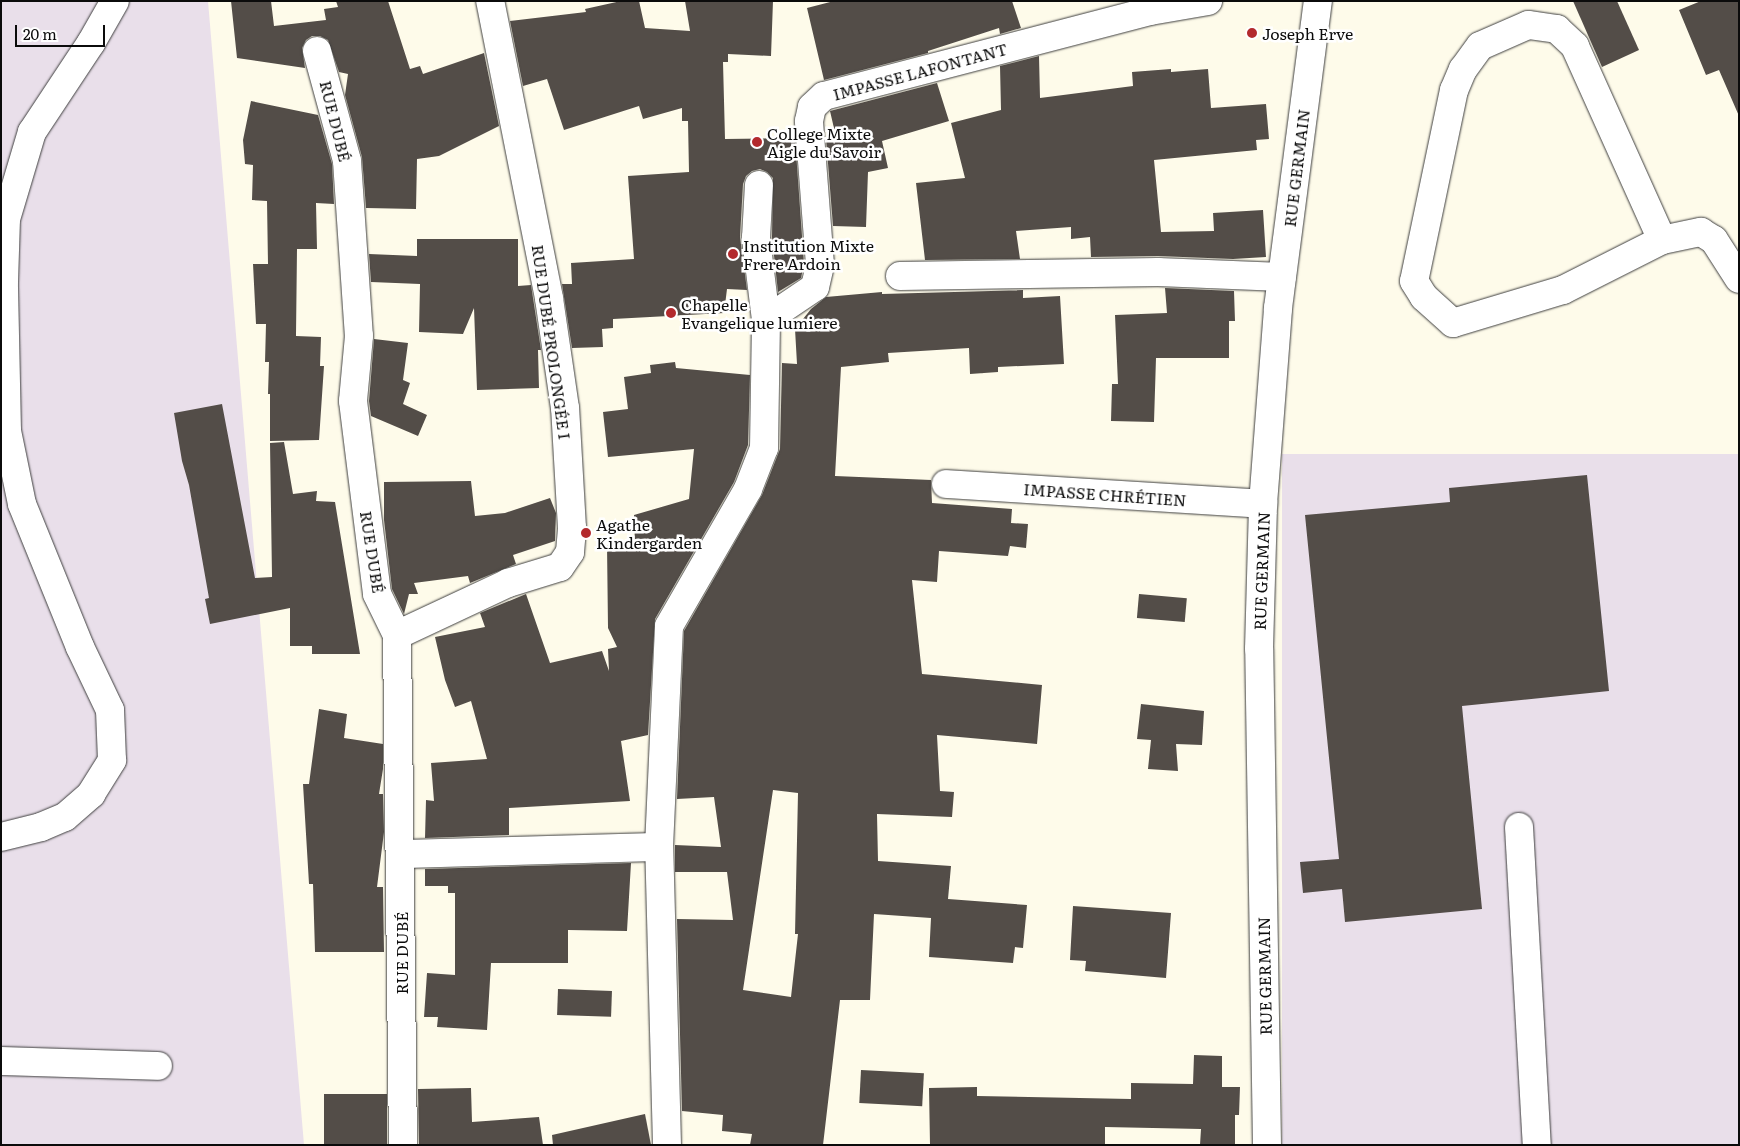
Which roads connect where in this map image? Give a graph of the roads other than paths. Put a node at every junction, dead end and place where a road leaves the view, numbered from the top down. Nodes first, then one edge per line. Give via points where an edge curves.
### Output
1 (115, 1) edge
2 (490, 1) edge
3 (1208, 1) edge
4 (1318, 1) edge
5 (317, 51) dead end
6 (759, 185) dead end
7 (1662, 240) junction
8 (900, 276) dead end
9 (1282, 277) junction
10 (1739, 279) edge
11 (766, 320) junction
12 (946, 484) dead end
13 (1263, 504) junction
14 (397, 635) junction
15 (1519, 827) dead end
16 (1, 837) edge
17 (659, 847) junction
18 (401, 854) junction
19 (1, 1061) edge
20 (158, 1066) dead end
21 (402, 1145) edge
22 (666, 1145) edge
23 (1267, 1145) edge
24 (1537, 1145) edge

1 - 16 street via 32,132 6,219 4,282 7,431 22,504 110,710 112,760 91,794 65,817
2 - 14 street, RUE DUBÉ PROLONGÉE I via 550,308 565,408 572,528 570,552 560,566 508,583
3 - 11 street, IMPASSE LAFONTANT via 1150,11 824,96 812,107 809,121 820,265 814,287
4 - 9 street, RUE GERMAIN
5 - 14 street, RUE DUBÉ via 347,161 359,336 353,401 377,594
6 - 11 street via 756,238
7 - 7 street via 1575,46 1557,29 1528,25 1480,46 1463,69 1445,126 1414,282 1424,297 1453,323 1563,290
7 - 10 street via 1706,233
8 - 9 street via 1158,272
9 - 13 street, RUE GERMAIN
11 - 17 street via 764,448 748,488 668,626
12 - 13 street, IMPASSE CHRÉTIEN
13 - 23 street, RUE GERMAIN via 1259,649
14 - 18 street, RUE DUBÉ
15 - 24 street
17 - 18 street
17 - 22 street
18 - 21 street, RUE DUBÉ
19 - 20 street

